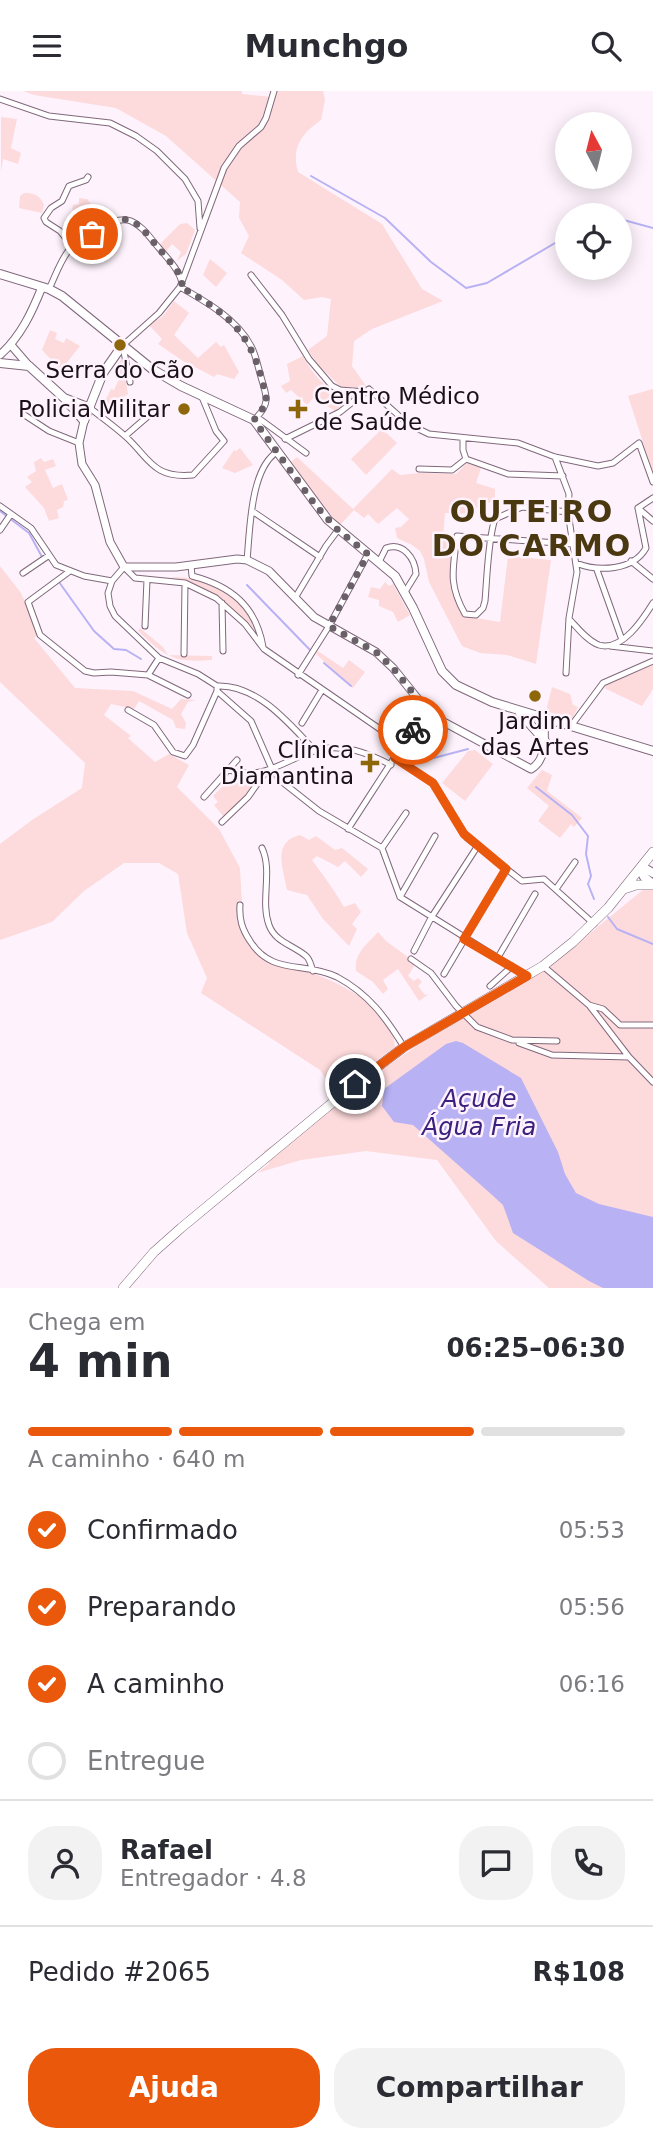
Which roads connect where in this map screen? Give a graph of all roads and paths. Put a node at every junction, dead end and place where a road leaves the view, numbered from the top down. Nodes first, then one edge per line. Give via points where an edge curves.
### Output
1 (274, 91) edge
2 (0, 99) edge
3 (88, 177) dead end
4 (200, 234) junction
5 (73, 247) junction
6 (190, 261) junction
7 (174, 267) junction
8 (0, 274) edge
9 (251, 275) dead end
10 (181, 285) junction
11 (46, 288) junction
12 (11, 345) junction
13 (123, 347) junction
14 (0, 355) edge
15 (0, 363) edge
16 (30, 366) junction
17 (130, 382) dead end
18 (365, 392) junction
19 (201, 394) junction
20 (64, 398) junction
21 (90, 408) junction
22 (155, 411) dead end
23 (23, 414) dead end
24 (256, 419) junction
25 (84, 421) junction
26 (125, 436) junction
27 (285, 439) junction
28 (463, 439) junction
29 (79, 443) junction
30 (277, 452) junction
31 (306, 453) dead end
32 (555, 457) junction
33 (466, 459) junction
34 (419, 469) dead end
35 (563, 476) junction
36 (653, 482) edge
37 (653, 498) edge
38 (0, 506) edge
39 (638, 508) junction
40 (252, 511) junction
41 (568, 512) junction
42 (11, 513) junction
43 (653, 521) edge
44 (0, 530) edge
45 (338, 530) junction
46 (492, 539) junction
47 (572, 544) junction
48 (368, 554) junction
49 (48, 556) junction
50 (320, 557) junction
51 (247, 560) junction
52 (631, 561) junction
53 (379, 562) junction
54 (576, 563) junction
55 (191, 565) junction
56 (124, 567) junction
57 (597, 570) junction
58 (70, 571) junction
59 (23, 573) dead end
60 (653, 579) edge
61 (147, 580) junction
62 (111, 581) junction
63 (186, 583) junction
64 (405, 592) junction
65 (295, 599) junction
66 (222, 603) junction
67 (653, 603) edge
68 (569, 619) junction
69 (145, 626) dead end
70 (329, 626) junction
71 (624, 638) junction
72 (604, 646) junction
73 (264, 649) junction
74 (642, 649) junction
75 (223, 651) dead end
76 (653, 651) edge
77 (184, 654) dead end
78 (159, 658) junction
79 (653, 661) edge
80 (566, 673) dead end
81 (148, 675) junction
82 (298, 675) junction
83 (217, 688) junction
84 (322, 690) junction
85 (188, 695) dead end
86 (426, 709) junction
87 (128, 710) dead end
88 (518, 711) junction
89 (544, 719) junction
90 (302, 723) dead end
91 (571, 726) junction
92 (545, 741) junction
93 (315, 751) junction
94 (653, 751) edge
95 (398, 752) junction
96 (237, 760) dead end
97 (391, 765) junction
98 (272, 769) junction
99 (229, 770) junction
100 (265, 773) junction
101 (204, 797) dead end
102 (406, 813) dead end
103 (222, 822) dead end
104 (348, 829) junction
105 (435, 836) dead end
106 (477, 847) junction
107 (262, 848) dead end
108 (382, 848) junction
109 (653, 852) edge
110 (575, 862) dead end
111 (506, 869) junction
112 (640, 869) junction
113 (653, 873) edge
114 (653, 885) edge
115 (556, 888) junction
116 (622, 890) junction
117 (535, 894) dead end
118 (400, 897) junction
119 (240, 905) dead end
120 (431, 918) junction
121 (594, 924) junction
122 (464, 939) junction
123 (415, 951) dead end
124 (497, 958) junction
125 (411, 959) dead end
126 (543, 966) junction
127 (511, 967) junction
128 (313, 971) junction
129 (444, 974) dead end
130 (527, 976) junction
131 (490, 986) dead end
132 (589, 1005) junction
133 (463, 1014) junction
134 (653, 1025) edge
135 (512, 1040) junction
136 (557, 1041) dead end
137 (404, 1047) junction
138 (629, 1057) junction
139 (653, 1081) edge
140 (123, 1288) edge

1 - 4 street via 261,127 239,146 224,168
2 - 4 street via 49,116 110,123 136,136 170,163 196,196
3 - 5 street via 69,186 62,201 44,218
4 - 6 street
5 - 7 street via 111,221 127,219 141,227
5 - 11 street
6 - 7 street
6 - 10 street
7 - 10 street
8 - 11 main road
9 - 18 street via 332,386
10 - 13 street
10 - 24 street via 220,313 248,341 267,399
11 - 12 street
11 - 13 main road
12 - 14 street
12 - 16 street
13 - 17 street
13 - 19 main road via 171,381
13 - 21 main road via 103,373
15 - 16 main road
16 - 20 main road
18 - 27 street via 340,412
18 - 28 street via 369,389 419,431
19 - 24 main road
19 - 26 street via 224,441 193,475 155,468
20 - 21 main road
20 - 25 main road
21 - 25 main road
21 - 26 street
22 - 26 street
23 - 29 street via 48,431
24 - 27 street
24 - 30 main road
25 - 29 street
27 - 31 street
28 - 32 street via 517,443
28 - 33 street
29 - 56 street via 110,542
30 - 40 street via 264,463
30 - 45 main road
32 - 35 street
32 - 36 street via 604,466 639,443
33 - 34 street via 452,470
33 - 35 street via 508,474
35 - 41 street
37 - 39 street
38 - 42 street
39 - 43 street
39 - 52 street via 646,548
40 - 50 street
40 - 51 street
41 - 46 street via 514,509 495,519
41 - 47 street
42 - 44 street
42 - 49 street via 34,531
45 - 48 main road
45 - 50 street
46 - 46 street via 483,608 476,615 465,614 452,582 457,536
46 - 47 street
47 - 54 street
48 - 53 main road
48 - 70 street
49 - 58 street
49 - 59 street
50 - 65 street
51 - 55 street
51 - 65 street via 269,571
52 - 57 street
52 - 60 street
53 - 64 main road
53 - 64 street via 386,548 395,546 413,560 416,574
54 - 57 street
54 - 68 street
55 - 56 street
55 - 73 street via 192,576 224,586 247,608
56 - 61 street via 133,577
56 - 62 street
57 - 71 street
58 - 62 street
58 - 81 street via 29,601 40,635 89,673
61 - 63 street
61 - 69 street
62 - 78 street via 112,612
63 - 66 street
63 - 77 street
64 - 88 main road via 448,677 478,697
65 - 70 street
66 - 73 street
66 - 75 street
67 - 71 street via 641,623
68 - 72 street via 593,642
68 - 80 street
70 - 82 street
70 - 86 street via 376,652
71 - 72 street
71 - 74 street
72 - 74 street
73 - 82 street
74 - 76 street
78 - 81 street
78 - 83 street via 198,674
79 - 91 street via 603,683
81 - 85 street
82 - 84 street
83 - 87 street via 185,756 173,753 154,725
83 - 93 street via 233,687 253,695
83 - 98 street via 251,721
84 - 90 street
84 - 95 street
86 - 92 street via 531,769 543,753
86 - 95 street
88 - 89 main road
88 - 92 main road
89 - 91 main road
89 - 92 street
91 - 94 main road
93 - 97 street via 349,749
93 - 98 street
95 - 97 street
95 - 106 street via 433,783
96 - 99 street
97 - 104 street
98 - 100 street
98 - 104 street via 299,797
99 - 100 street via 246,775
99 - 101 street
100 - 103 street
102 - 108 street
104 - 108 street
105 - 118 street
106 - 111 street
106 - 120 street
107 - 128 street via 267,864 268,924 285,945 308,957
108 - 118 street
109 - 112 main road
110 - 115 street
111 - 115 street via 522,881 544,879
111 - 122 street
112 - 113 main road
112 - 114 main road
112 - 116 main road
114 - 116 main road
115 - 121 street
116 - 121 main road
117 - 124 street
118 - 120 street
119 - 128 street via 241,925 258,953 268,961
120 - 122 street
120 - 123 street
121 - 126 main road
122 - 124 street
122 - 129 street
124 - 127 street
125 - 133 street via 435,977
126 - 130 main road
126 - 132 street
127 - 130 street
127 - 131 street
128 - 137 street via 334,976 365,995
130 - 133 main road
132 - 134 street via 603,1009 620,1025
132 - 138 street
133 - 135 street via 477,1027
133 - 137 main road
135 - 136 street
135 - 138 street via 552,1055
137 - 140 main road via 181,1228
138 - 139 street

